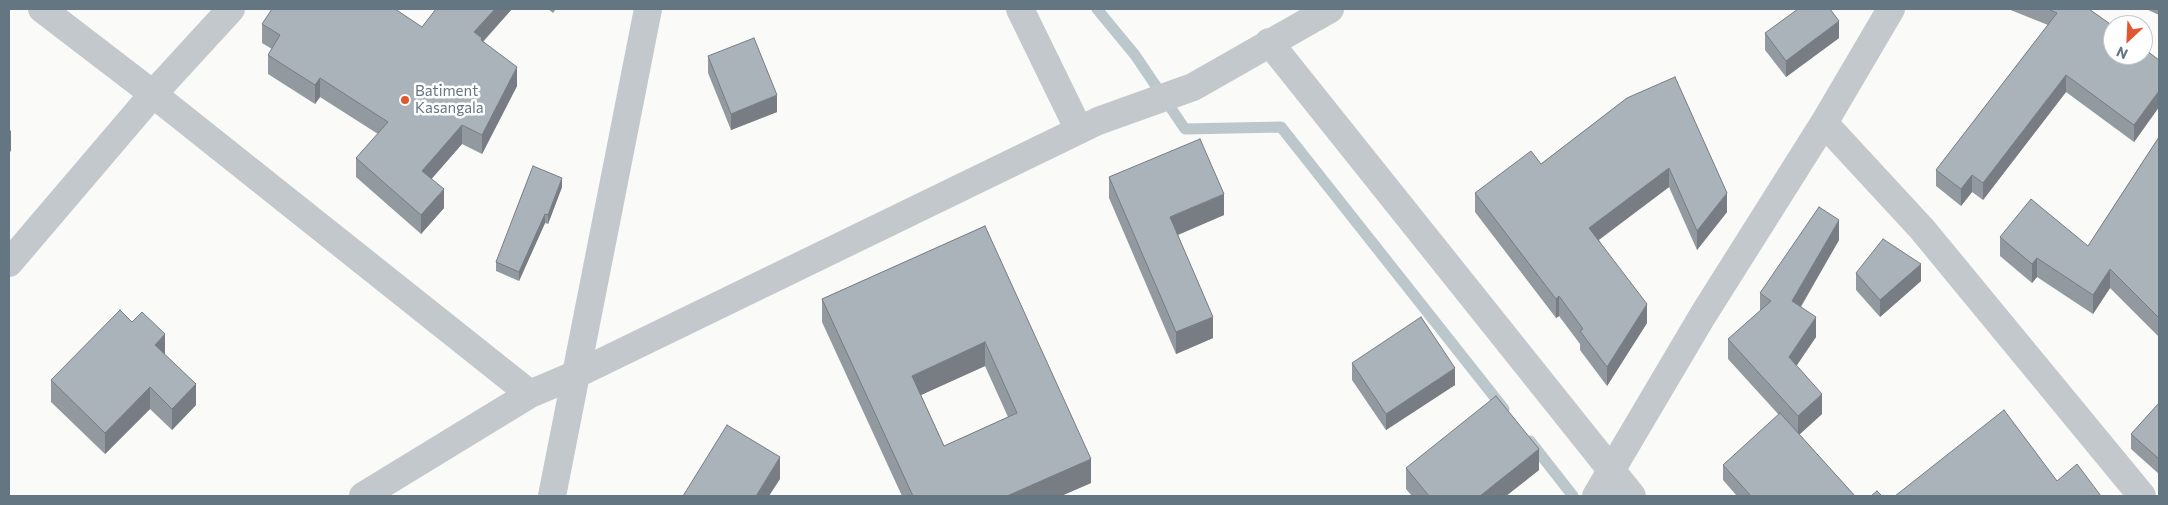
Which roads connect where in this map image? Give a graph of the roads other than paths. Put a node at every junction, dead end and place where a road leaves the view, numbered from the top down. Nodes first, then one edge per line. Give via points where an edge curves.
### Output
1 (42, 9) edge
2 (231, 9) edge
3 (648, 9) edge
4 (1020, 9) edge
5 (1330, 9) edge
6 (1891, 9) edge
7 (1269, 42) junction
8 (153, 94) junction
9 (1824, 123) junction
10 (1089, 126) junction
11 (9, 263) edge
12 (577, 374) junction
13 (530, 394) junction
14 (1612, 470) junction
15 (363, 496) edge
16 (552, 496) edge
17 (1596, 496) edge
18 (1632, 496) edge
19 (2142, 496) edge

1 - 8 street
2 - 8 street
3 - 12 street
4 - 10 street
5 - 7 street
6 - 9 street
7 - 10 street via 1193,87
7 - 14 street
8 - 11 street
8 - 13 street
9 - 14 street via 1703,315
9 - 19 street via 1922,229
10 - 12 street
12 - 13 street
12 - 16 street
13 - 15 street
14 - 17 street
14 - 18 street

